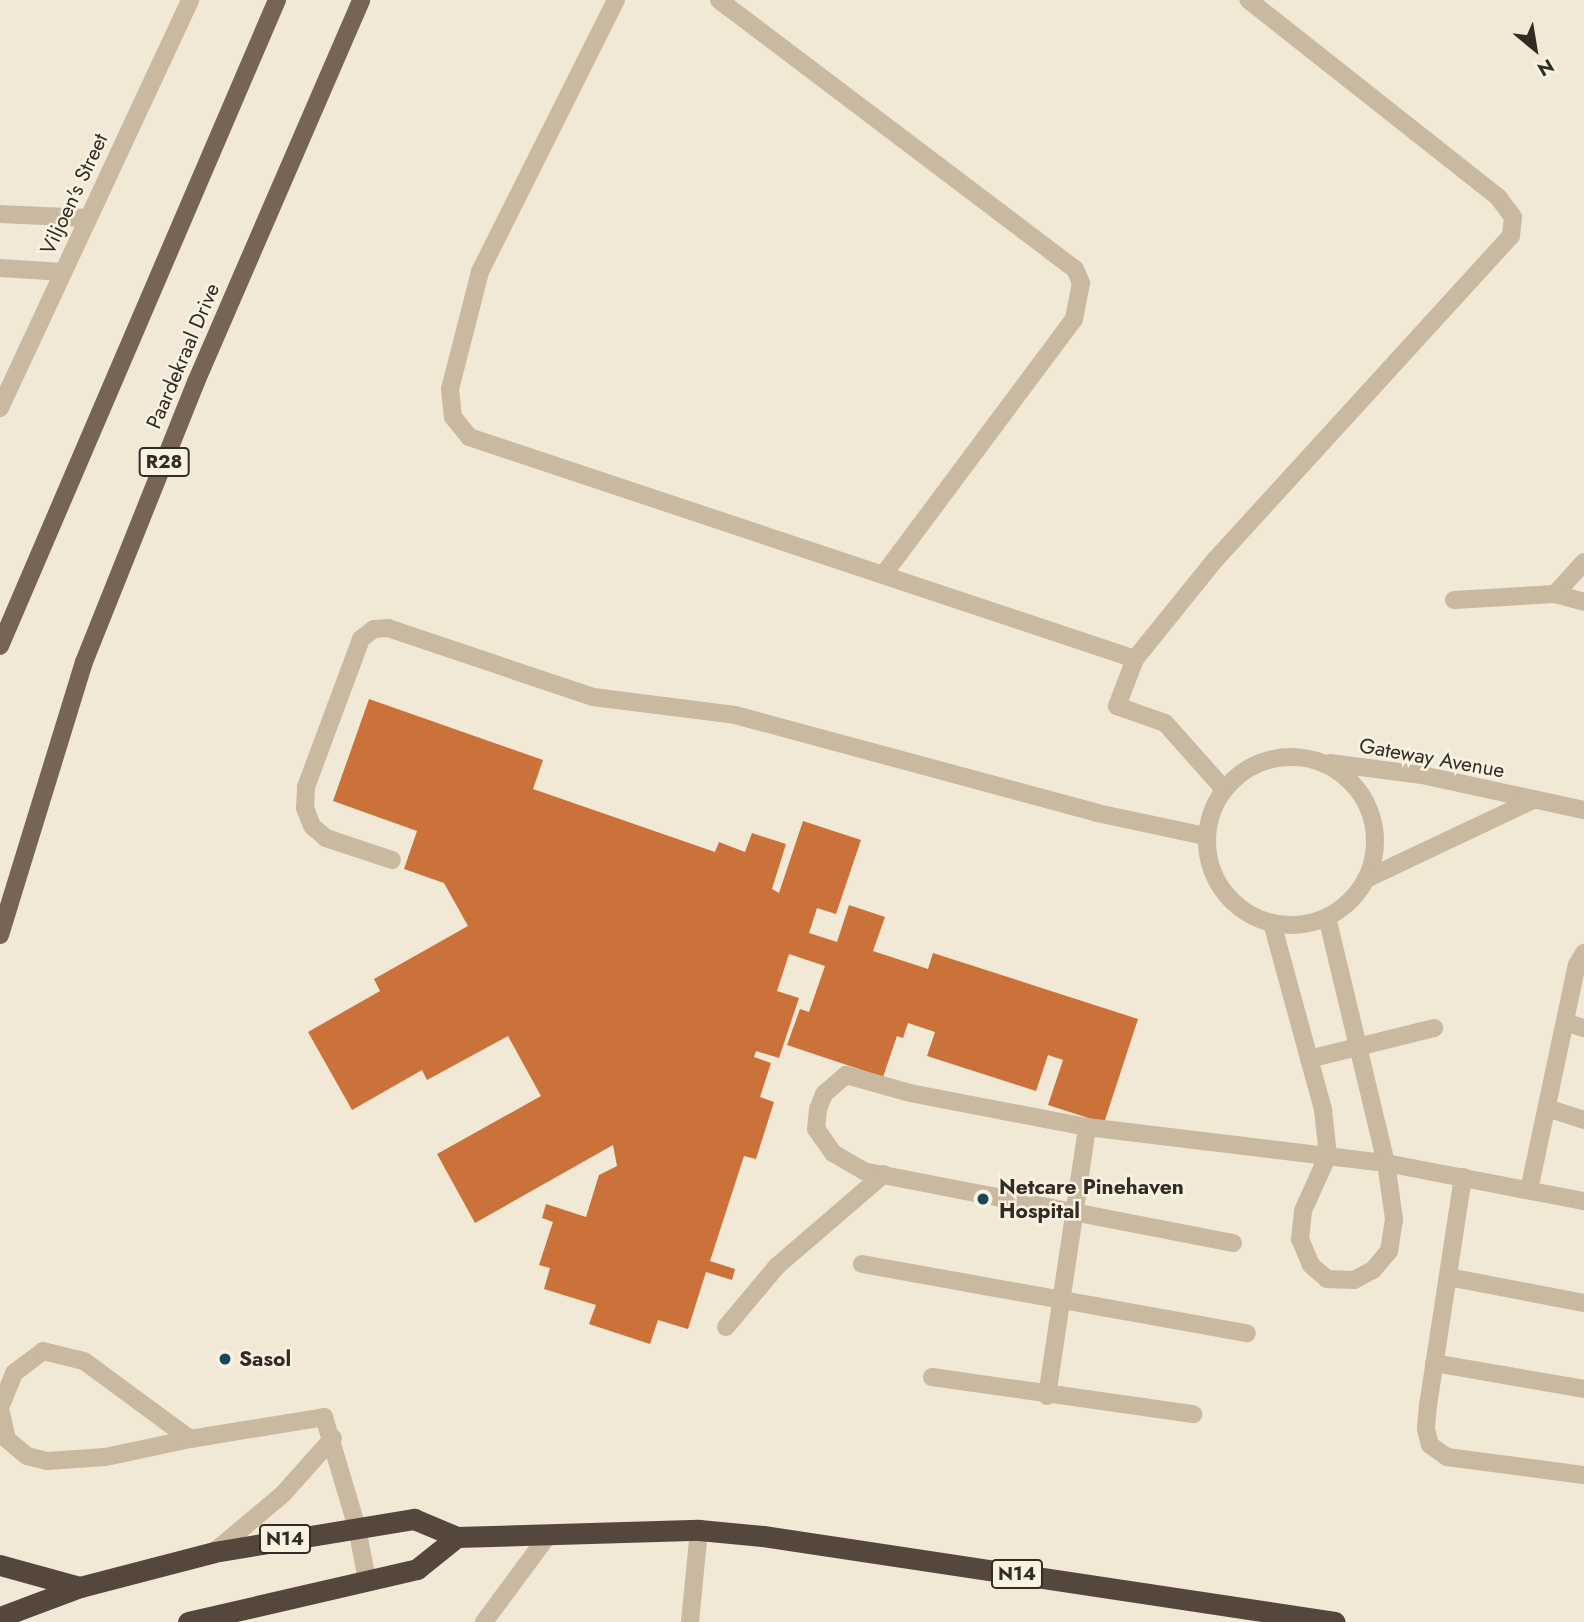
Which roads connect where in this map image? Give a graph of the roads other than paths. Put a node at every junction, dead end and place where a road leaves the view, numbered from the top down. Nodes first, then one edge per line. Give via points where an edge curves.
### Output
1 (190, 0) edge
2 (276, 0) edge
3 (361, 0) edge
4 (615, 0) edge
5 (719, 0) edge
6 (1249, 0) edge
7 (0, 214) edge
8 (88, 218) junction
9 (0, 268) edge
10 (63, 272) junction
11 (0, 408) edge
12 (1584, 562) edge
13 (886, 573) junction
14 (1555, 594) junction
15 (1454, 600) dead end
16 (1584, 602) edge
17 (0, 646) edge
18 (1135, 659) junction
19 (1324, 762) junction
20 (1223, 788) junction
21 (1533, 800) junction
22 (1584, 810) edge
23 (1206, 836) junction
24 (392, 860) dead end
25 (1366, 879) junction
26 (1327, 917) junction
27 (1272, 923) junction
28 (0, 935) edge
29 (1584, 953) edge
30 (1565, 1022) junction
31 (1434, 1028) dead end
32 (1584, 1028) edge
33 (1358, 1047) junction
34 (1308, 1059) junction
35 (1546, 1108) junction
36 (1584, 1119) edge
37 (1087, 1127) junction
38 (1328, 1155) junction
39 (1386, 1163) junction
40 (884, 1174) junction
41 (1463, 1177) junction
42 (1529, 1190) junction
43 (1584, 1201) edge
44 (1072, 1214) junction
45 (1233, 1243) dead end
46 (862, 1264) dead end
47 (1448, 1277) junction
48 (1059, 1300) junction
49 (1584, 1303) edge
50 (726, 1327) dead end
51 (1247, 1333) dead end
52 (1434, 1363) junction
53 (932, 1377) dead end
54 (1584, 1389) edge
55 (1047, 1396) junction
56 (1194, 1414) dead end
57 (333, 1438) junction
58 (190, 1439) junction
59 (1584, 1475) edge
60 (356, 1528) junction
61 (699, 1530) junction
62 (549, 1534) junction
63 (457, 1536) junction
64 (214, 1552) junction
65 (0, 1566) edge
66 (367, 1580) junction
67 (80, 1587) junction
68 (0, 1616) edge
69 (188, 1622) edge
70 (484, 1622) edge
71 (690, 1622) edge
72 (1335, 1622) edge

1 - 8 street, Viljoen's Street
2 - 17 main road
3 - 28 main road, Paardekraal Drive / R28 via 196,382 84,662
4 - 13 street via 480,272 450,389 453,417 469,437
5 - 13 street via 1075,269 1081,283 1074,319
6 - 18 street via 1498,197 1513,217 1511,236 1215,560
7 - 8 street
8 - 10 street, Viljoen's Street
9 - 10 street
10 - 11 street, Viljoen's Street
12 - 14 street
13 - 18 street
14 - 15 street
14 - 16 street
18 - 20 street via 1117,706 1165,723
19 - 20 street via 1296,756 1268,759 1242,770
19 - 21 street, Gateway Avenue via 1422,775
19 - 25 street via 1347,776 1375,824 1375,852
20 - 23 street via 1211,811
21 - 22 street, Gateway Avenue
21 - 25 street, Gateway Avenue
23 - 24 street via 1097,813 736,715 593,697 388,628 374,629 361,639 306,787 305,808 312,826 326,838
23 - 27 street via 1208,860 1223,892 1250,915
25 - 26 street via 1350,901
26 - 27 street via 1300,925
26 - 33 street
27 - 34 street
29 - 30 street
30 - 32 street
30 - 35 street
31 - 33 street
33 - 34 street
33 - 39 street
34 - 38 street
35 - 36 street
35 - 42 street
37 - 38 street
37 - 40 street via 910,1093 846,1075 824,1094 816,1129 846,1165
37 - 44 street
38 - 39 street
38 - 39 street via 1303,1211 1300,1238 1311,1265 1327,1279 1354,1280 1373,1270 1389,1251 1394,1219
39 - 41 street
40 - 44 street
40 - 50 street via 777,1266
41 - 42 street
41 - 47 street
42 - 43 street
44 - 45 street
44 - 48 street
46 - 48 street
47 - 49 street
47 - 52 street
48 - 51 street
48 - 55 street
52 - 54 street
52 - 59 street via 1426,1429 1430,1445 1447,1457
53 - 55 street
55 - 56 street
57 - 58 street via 324,1417
57 - 60 street
57 - 64 street via 283,1494
58 - 58 street via 84,1361 43,1351 14,1373 0,1408 7,1439 27,1456 47,1461 105,1457
60 - 63 highway, N14 via 414,1519
60 - 64 highway, N14
60 - 66 street
61 - 62 highway, N14
61 - 71 street
61 - 72 highway, N14
62 - 63 highway, N14
62 - 70 street
63 - 66 highway via 417,1569
64 - 67 highway, N14
65 - 67 highway
66 - 69 highway
67 - 68 highway, N14

